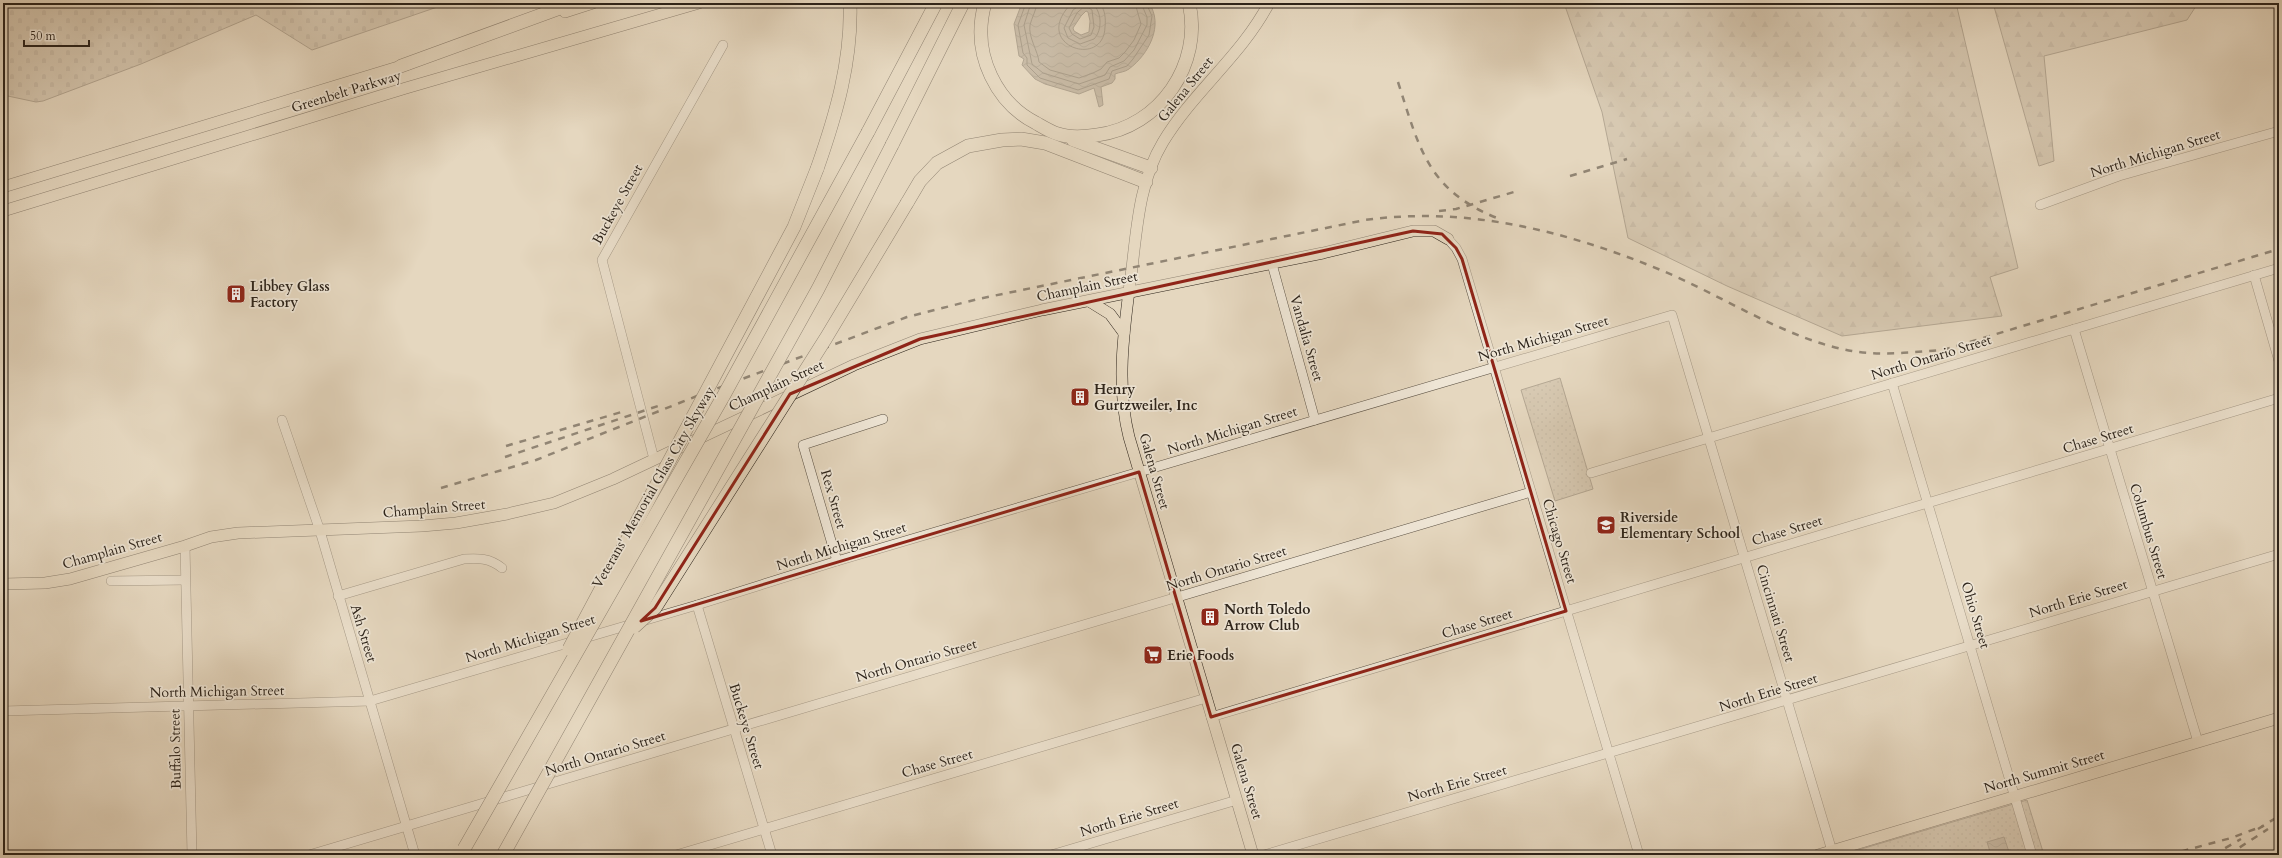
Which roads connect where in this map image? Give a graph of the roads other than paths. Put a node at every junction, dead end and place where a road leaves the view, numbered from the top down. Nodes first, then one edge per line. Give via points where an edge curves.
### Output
1 (574, 3) edge
2 (593, 3) edge
3 (699, 3) edge
4 (850, 3) edge
5 (936, 3) edge
6 (963, 3) edge
7 (985, 3) edge
8 (1189, 3) edge
9 (1270, 3) edge
10 (723, 45) dead end
11 (401, 66) junction
12 (2279, 131) edge
13 (1058, 134) junction
14 (1151, 168) junction
15 (1146, 182) junction
16 (3, 188) edge
17 (2040, 205) dead end
18 (3, 211) edge
19 (1448, 239) joint
20 (1272, 264) junction
21 (2279, 268) edge
22 (2254, 275) junction
23 (1128, 293) junction
24 (1089, 301) junction
25 (1672, 314) joint
26 (2074, 329) junction
27 (1124, 333) junction
28 (2279, 361) edge
29 (1495, 366) junction
30 (1892, 383) junction
31 (2279, 398) edge
32 (883, 419) dead end
33 (282, 420) dead end
34 (1315, 420) junction
35 (1709, 438) junction
36 (2109, 449) junction
37 (654, 459) junction
38 (1139, 472) junction
39 (1591, 473) dead end
40 (1531, 492) junction
41 (1928, 503) junction
42 (320, 531) junction
43 (184, 546) junction
44 (2279, 554) edge
45 (1745, 558) junction
46 (837, 561) junction
47 (502, 568) dead end
48 (185, 580) junction
49 (111, 581) dead end
50 (3, 584) edge
51 (2152, 591) junction
52 (338, 596) junction
53 (1175, 598) junction
54 (697, 605) junction
55 (1566, 611) junction
56 (626, 634) junction
57 (1970, 646) junction
58 (1206, 698) junction
59 (370, 701) junction
60 (1788, 701) junction
61 (188, 705) junction
62 (3, 711) edge
63 (1211, 717) junction
64 (2279, 718) edge
65 (733, 729) junction
66 (2198, 742) junction
67 (1608, 754) junction
68 (2014, 795) junction
69 (1237, 800) junction
70 (406, 826) junction
71 (764, 829) junction
72 (1832, 851) junction
73 (463, 852) edge
74 (192, 855) edge
75 (308, 855) edge
76 (415, 855) edge
77 (503, 855) edge
78 (676, 855) edge
79 (772, 855) edge
80 (1051, 855) edge
81 (1253, 855) edge
82 (1264, 855) edge
83 (1639, 855) edge
84 (1818, 855) edge
85 (2032, 855) edge

1 - 11 highway
2 - 11 main road, Greenbelt Parkway
3 - 18 main road, Greenbelt Parkway via 406,88
4 - 73 highway, bridge via 846,69 836,116 794,227
5 - 73 highway, Veterans' Memorial Glass City Skyway, bridge via 724,395
6 - 56 highway, bridge via 818,289
7 - 13 highway via 980,22 981,37 983,53 993,81 1014,108 1028,119
8 - 13 highway via 1192,43 1188,59 1172,90 1159,105 1135,122 1103,134 1085,137
9 - 14 main road, Galena Street via 1252,31 1178,120 1162,143
10 - 37 street, Buckeye Street via 602,260
11 - 16 main road, Greenbelt Parkway
12 - 17 street, North Michigan Street via 2119,176
13 - 14 highway
14 - 15 main road, Galena Street
15 - 23 main road, Galena Street via 1136,228
15 - 56 highway, bridge via 1045,143 1021,139 968,146 937,163 920,181 826,338 655,608
19 - 20 main road, Champlain Street via 1434,231 1413,231
19 - 29 street, Chicago Street via 1462,259
20 - 23 main road, Champlain Street
20 - 34 street, Vandalia Street
21 - 22 street, North Ontario Street
22 - 26 street, North Ontario Street
22 - 28 street
23 - 24 main road, Champlain Street
23 - 27 main road, Galena Street
24 - 27 main road via 1110,314
24 - 37 main road, Champlain Street, bridge via 920,339 791,393
25 - 29 street, North Michigan Street
25 - 35 street, Cincinnati Street
26 - 30 street, North Ontario Street
26 - 36 street, Columbus Street
27 - 38 main road, Galena Street via 1124,412
29 - 34 street, North Michigan Street
29 - 40 street, Chicago Street
30 - 35 street, North Ontario Street
30 - 41 street, Ohio Street
31 - 36 street, Chase Street
32 - 46 street, Rex Street via 803,445
33 - 42 street, Ash Street
34 - 38 street, North Michigan Street
35 - 39 street, North Ontario Street
35 - 45 street, Cincinnati Street
36 - 41 street, Chase Street
36 - 51 street, Columbus Street
37 - 42 main road, Champlain Street via 613,479 554,502 507,514 456,523
38 - 46 street, North Michigan Street
38 - 53 main road, Galena Street
40 - 53 street, North Ontario Street
40 - 55 street, Chicago Street
41 - 45 street, Chase Street
41 - 57 street, Ohio Street
42 - 43 main road, Champlain Street via 238,533 211,537
42 - 52 street, Ash Street
43 - 48 street, Buffalo Street
43 - 50 main road, Champlain Street via 70,579 45,583
44 - 51 street, North Erie Street
45 - 55 street, Chase Street
45 - 60 street, Cincinnati Street
46 - 54 street, North Michigan Street
47 - 52 street via 487,559 464,559
48 - 49 street
48 - 61 street, Buffalo Street
51 - 57 street, North Erie Street
51 - 66 street, Columbus Street
52 - 59 street, Ash Street
53 - 58 main road, Galena Street
53 - 65 street, North Ontario Street
54 - 59 street, North Michigan Street
54 - 65 street, Buckeye Street
55 - 63 street, Chase Street
55 - 67 street, Chicago Street
56 - 77 highway, bridge
57 - 60 street, North Erie Street
57 - 68 street, Ohio Street
58 - 63 main road, Galena Street
58 - 71 street, Chase Street
59 - 61 street, North Michigan Street
59 - 70 street, Ash Street
60 - 67 street, North Erie Street
60 - 72 street, Cincinnati Street
61 - 62 street, North Michigan Street
61 - 74 street, Buffalo Street
63 - 69 main road, Galena Street
64 - 66 main road, North Summit Street
65 - 70 street, North Ontario Street
65 - 71 street, Buckeye Street
66 - 68 main road, North Summit Street
67 - 82 street, North Erie Street
67 - 83 street, Chicago Street
68 - 72 main road, North Summit Street
68 - 85 street, Ohio Street
69 - 80 street, North Erie Street
69 - 81 main road, Galena Street
70 - 75 street, North Ontario Street
70 - 76 street, Ash Street
71 - 78 street, Chase Street
71 - 79 street, Buckeye Street
72 - 84 main road, North Summit Street

